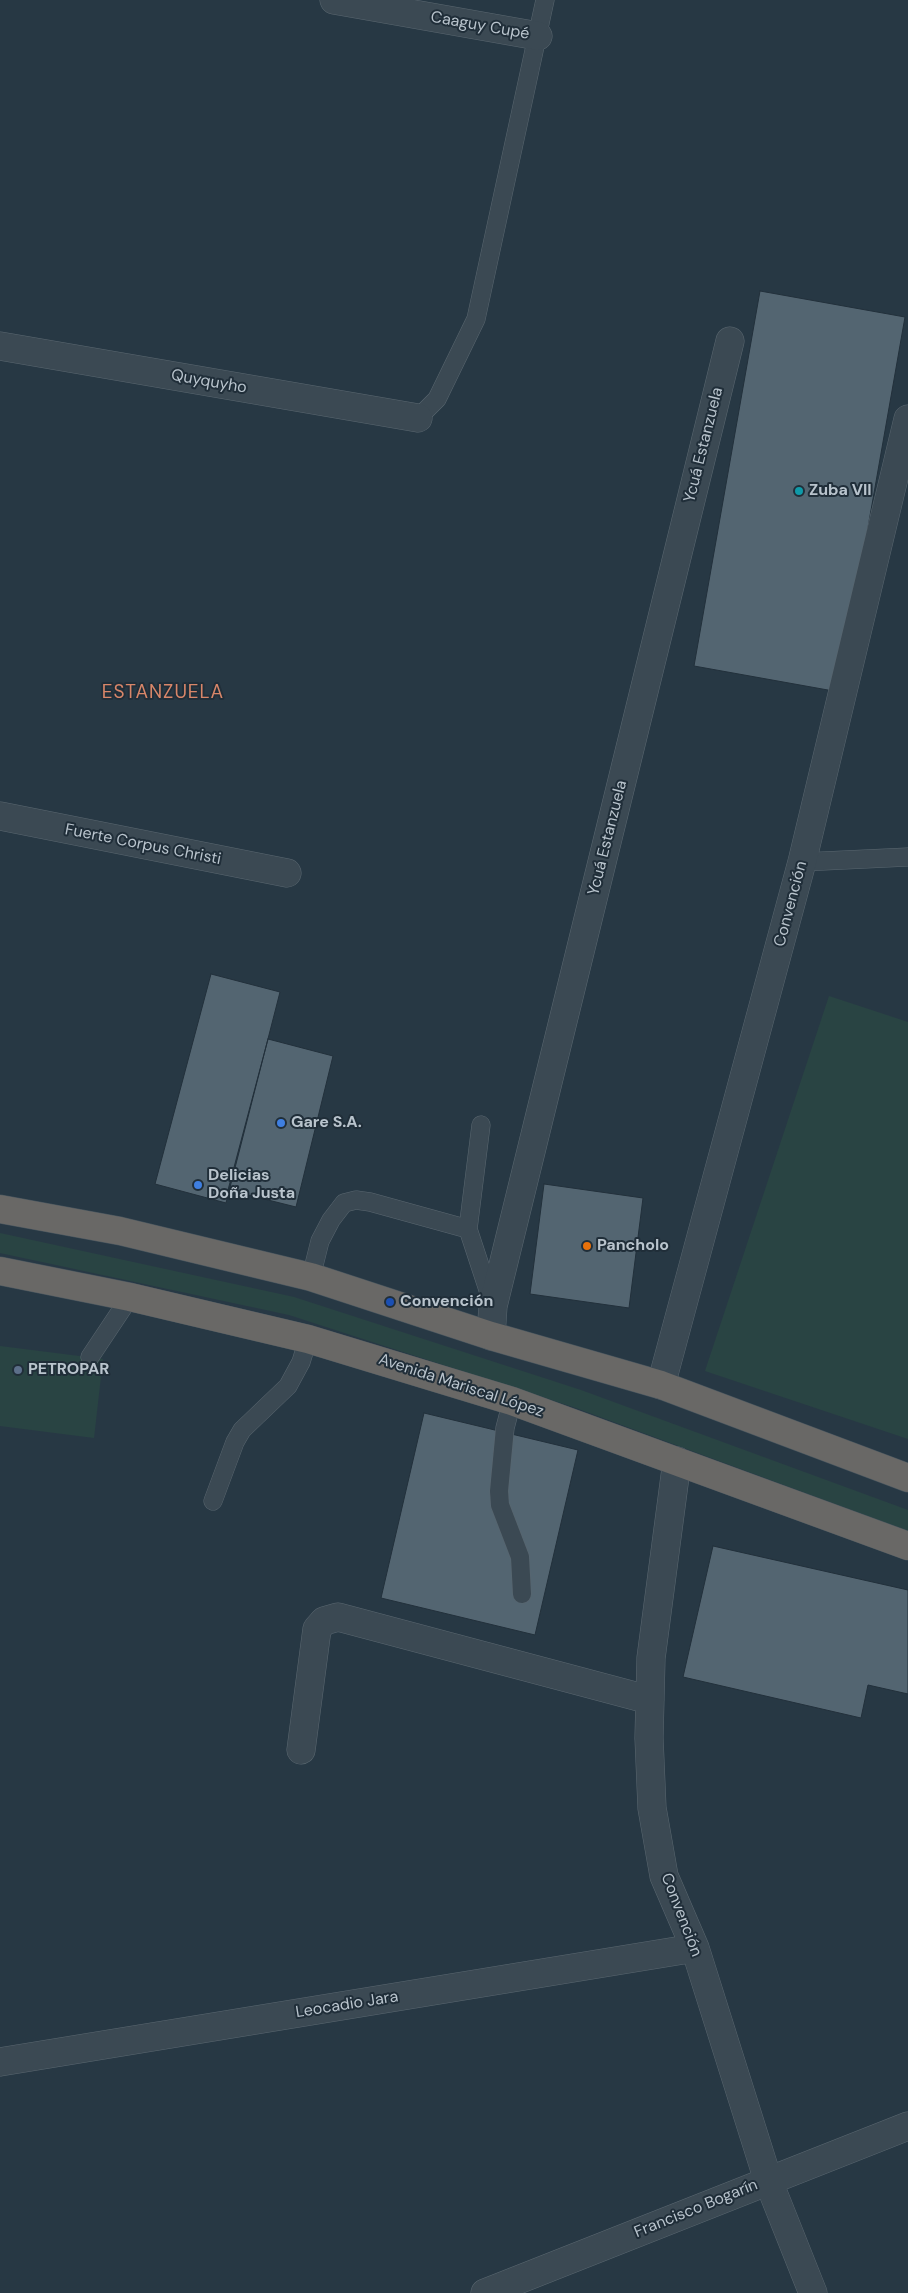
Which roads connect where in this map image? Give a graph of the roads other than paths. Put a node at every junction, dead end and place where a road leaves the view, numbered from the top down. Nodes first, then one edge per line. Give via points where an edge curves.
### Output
1 (334, 0) edge
2 (546, 0) edge
3 (538, 36) junction
4 (730, 341) dead end
5 (0, 346) edge
6 (418, 418) joint
7 (908, 419) edge
8 (0, 816) edge
9 (908, 857) edge
10 (802, 862) junction
11 (287, 873) dead end
12 (481, 1125) dead end
13 (0, 1209) edge
14 (468, 1229) junction
15 (0, 1271) edge
16 (311, 1278) junction
17 (130, 1297) junction
18 (493, 1306) junction
19 (491, 1336) junction
20 (308, 1338) junction
21 (90, 1358) dead end
22 (661, 1386) junction
23 (512, 1400) junction
24 (677, 1461) junction
25 (908, 1478) edge
26 (212, 1501) dead end
27 (908, 1546) edge
28 (522, 1594) dead end
29 (650, 1700) junction
30 (302, 1750) dead end
31 (695, 1948) junction
32 (0, 2062) edge
33 (908, 2126) edge
34 (768, 2180) junction
35 (485, 2293) edge
36 (813, 2293) edge

1 - 3 street, Caaguy Cupé
2 - 3 lane
3 - 6 lane via 476,318 437,399
4 - 18 street, Ycuá Estanzuela
5 - 6 street, Quyquyho
7 - 10 street, Convención
8 - 11 street, Fuerte Corpus Christi
9 - 10 lane
10 - 22 street, Convención
12 - 14 lane
13 - 16 highway via 120,1232
14 - 16 lane via 356,1200 344,1204 331,1220 320,1240
14 - 18 lane
15 - 17 highway, Avenida Mariscal López
16 - 19 highway
17 - 20 highway, Avenida Mariscal López
17 - 21 lane
18 - 19 street, Ycuá Estanzuela
19 - 22 highway
20 - 23 highway, Avenida Mariscal López
20 - 26 lane via 301,1362 288,1386 242,1430
22 - 25 highway
23 - 24 highway, Avenida Mariscal López
23 - 28 lane via 505,1428 499,1491 500,1505 520,1557
24 - 27 highway, Avenida Mariscal López
24 - 29 street, Convención via 651,1658
29 - 30 street via 338,1617 324,1621 317,1629
29 - 31 street, Convención via 652,1808 664,1876
31 - 32 street, Leocadio Jara
31 - 34 street, Convención
33 - 34 street, Francisco Bogarín
34 - 35 street, Francisco Bogarín
34 - 36 street, Convención

